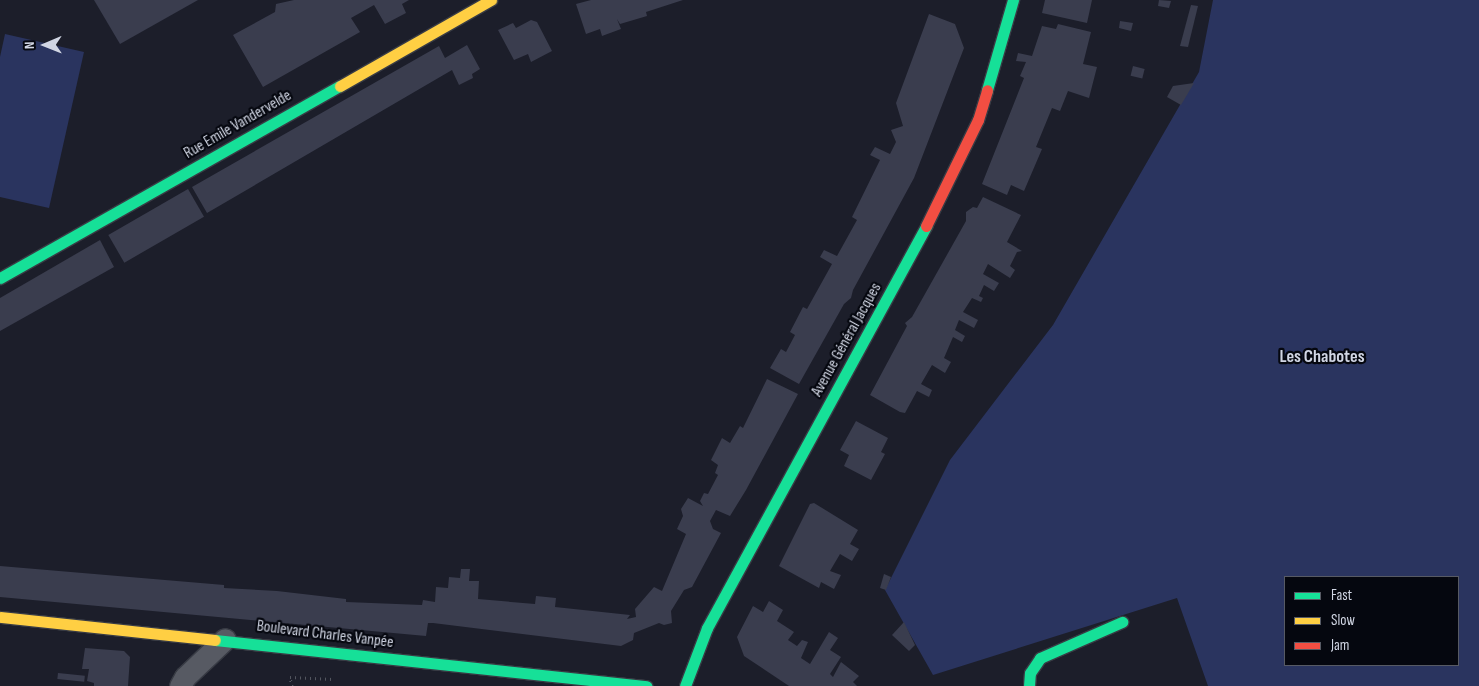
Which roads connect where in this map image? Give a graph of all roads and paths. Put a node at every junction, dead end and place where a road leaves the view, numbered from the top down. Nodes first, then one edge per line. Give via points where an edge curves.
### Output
1 (491, 0) edge
2 (1013, 0) edge
3 (0, 278) edge
4 (0, 617) edge
5 (1122, 622) dead end
6 (225, 639) junction
7 (342, 680) dead end
8 (180, 686) edge
9 (292, 686) edge
10 (647, 686) edge
11 (685, 686) edge
12 (1029, 686) edge

1 - 3 main road, Rue Emile Vandervelde
2 - 11 main road, Avenue Général Jacques via 1000,55 978,120 948,188 707,628
4 - 6 main road, Boulevard Charles Vanpée
5 - 12 main road via 1040,658 1030,673
6 - 8 street via 185,677
6 - 10 main road, Boulevard Charles Vanpée via 353,652 420,664
7 - 9 path via 290,677

